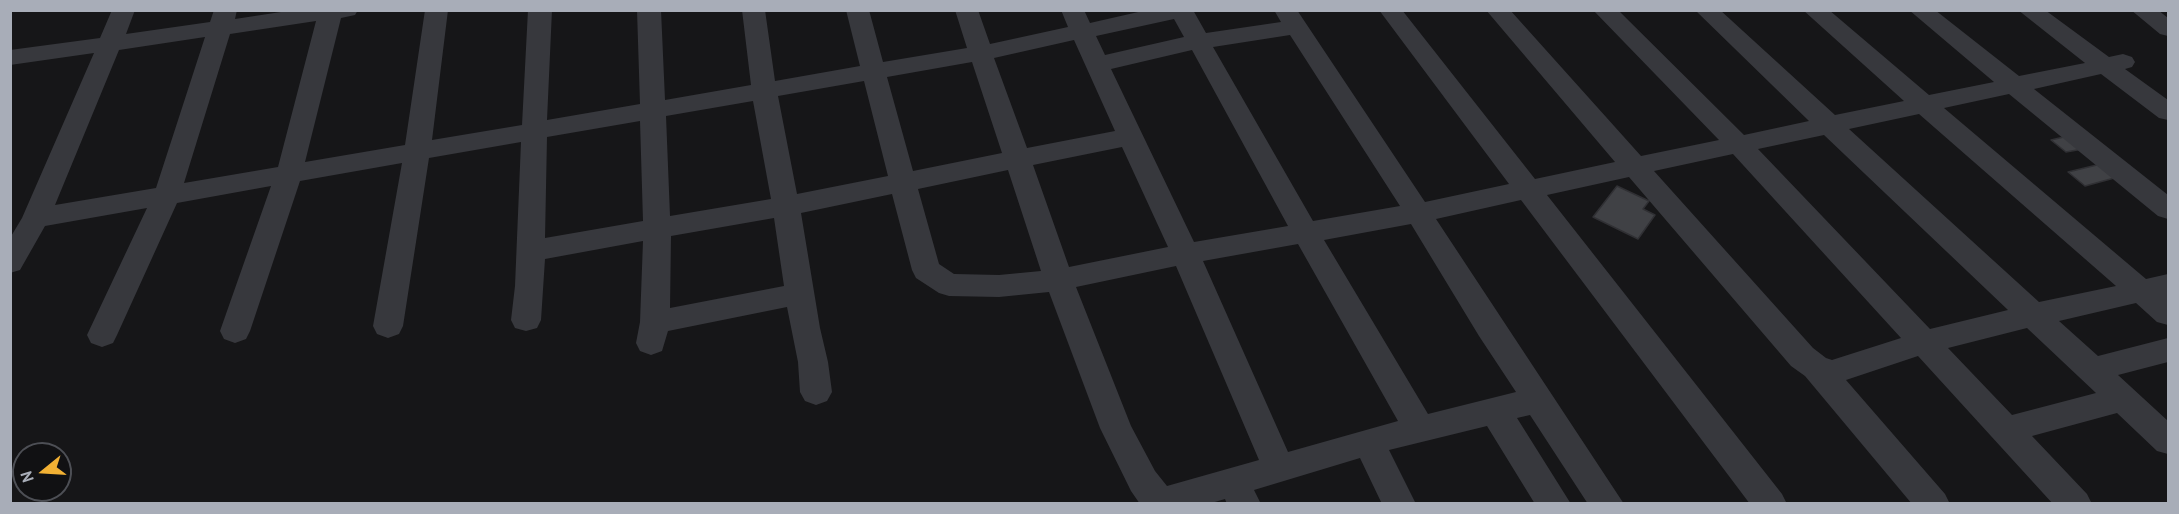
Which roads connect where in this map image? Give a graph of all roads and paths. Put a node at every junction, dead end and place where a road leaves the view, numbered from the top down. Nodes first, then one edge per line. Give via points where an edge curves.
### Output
1 (124, 10) edge
2 (437, 10) edge
3 (540, 10) edge
4 (649, 10) edge
5 (753, 10) edge
6 (856, 10) edge
7 (966, 10) edge
8 (1182, 10) edge
9 (1390, 10) edge
10 (1497, 10) edge
11 (1604, 10) edge
12 (1706, 10) edge
13 (1814, 10) edge
14 (1920, 10) edge
15 (2029, 10) edge
16 (2052, 10) edge
17 (2142, 10) edge
18 (336, 11) edge
19 (223, 19) edge
20 (1290, 19) edge
21 (1077, 21) edge
22 (2169, 29) edge
23 (1197, 42) junction
24 (110, 44) junction
25 (981, 53) junction
26 (10, 58) edge
27 (1098, 64) junction
28 (2115, 64) junction
29 (871, 72) junction
30 (2014, 86) junction
31 (764, 91) junction
32 (2169, 94) edge
33 (1924, 105) junction
34 (654, 110) junction
35 (2169, 112) edge
36 (1828, 126) junction
37 (534, 131) junction
38 (1132, 136) junction
39 (1738, 145) junction
40 (417, 152) junction
41 (1019, 159) junction
42 (1636, 167) junction
43 (289, 174) junction
44 (903, 181) junction
45 (1529, 191) junction
46 (167, 195) junction
47 (786, 206) junction
48 (2169, 209) edge
49 (1418, 213) junction
50 (36, 218) junction
51 (657, 228) junction
52 (1305, 232) junction
53 (14, 251) edge
54 (530, 251) junction
55 (1185, 253) junction
56 (1059, 280) junction
57 (2155, 288) edge
58 (799, 294) junction
59 (2169, 314) edge
60 (2033, 315) junction
61 (526, 320) dead end
62 (388, 326) dead end
63 (235, 331) dead end
64 (102, 335) dead end
65 (1923, 343) junction
66 (2169, 350) edge
67 (1816, 367) junction
68 (2093, 370) junction
69 (816, 392) dead end
70 (2122, 399) junction
71 (1537, 400) junction
72 (1494, 410) junction
73 (1420, 429) junction
74 (2005, 430) junction
75 (2169, 441) edge
76 (1369, 442) junction
77 (1279, 468) junction
78 (1239, 492) edge
79 (1160, 503) edge
80 (1399, 504) edge
81 (1554, 504) edge
82 (1607, 504) edge
83 (1770, 504) edge
84 (1933, 504) edge
85 (2075, 504) edge

1 - 24 street
2 - 40 street
3 - 37 street
4 - 34 street
5 - 31 street
6 - 29 street
7 - 25 street
8 - 21 street
8 - 23 street
9 - 45 street
10 - 42 street
11 - 39 street
12 - 36 street
13 - 33 street
14 - 30 street
15 - 28 street
16 - 28 street
17 - 22 street
18 - 19 street
18 - 43 street
19 - 24 street
19 - 46 street
20 - 23 street
20 - 49 street
21 - 25 street
21 - 27 street
23 - 27 street
23 - 52 street
24 - 26 street
24 - 50 street
25 - 29 street
25 - 41 street
27 - 38 street
28 - 30 street
28 - 32 street
28 - 35 street
29 - 31 street
29 - 44 street
30 - 33 street
30 - 48 street
31 - 34 street
31 - 47 street
33 - 36 street
33 - 57 street
34 - 37 street
34 - 51 street
36 - 39 street
36 - 60 street
37 - 40 street
37 - 54 street
38 - 41 street
38 - 55 street
39 - 42 street
39 - 65 street
40 - 43 street
40 - 62 street
41 - 44 street
41 - 56 street
42 - 45 street
42 - 67 street via 1802,357
43 - 46 street
43 - 63 street
44 - 47 street
44 - 56 street via 926,270 949,285 999,286
45 - 49 street
45 - 83 street
46 - 50 street
46 - 64 street
47 - 51 street
47 - 58 street
49 - 52 street
49 - 71 street
50 - 53 street
51 - 54 street
51 - 58 street via 653,332
52 - 55 street
52 - 73 street
54 - 61 street
55 - 56 street
55 - 77 street
56 - 79 street via 1116,428 1143,482
57 - 59 street
57 - 60 street
58 - 69 street
60 - 65 street
60 - 68 street
65 - 67 street via 1832,372
65 - 74 street
66 - 68 street
67 - 84 street
68 - 70 street
70 - 74 street
70 - 75 street
71 - 72 street
71 - 82 street
72 - 73 street
72 - 81 street
73 - 76 street
74 - 85 street
76 - 77 street
76 - 80 street
77 - 78 street
78 - 79 street

